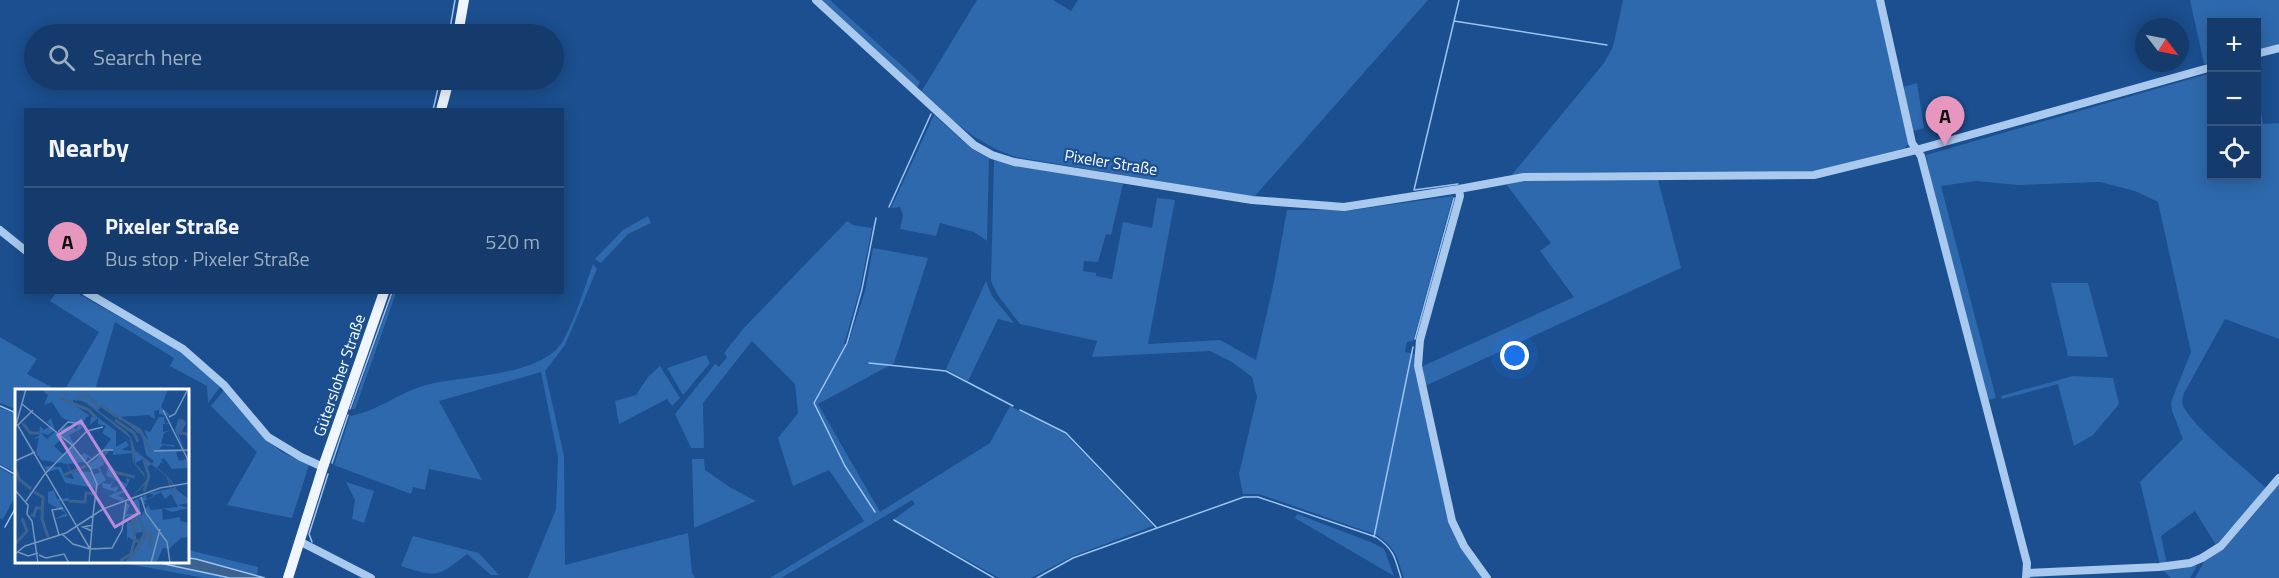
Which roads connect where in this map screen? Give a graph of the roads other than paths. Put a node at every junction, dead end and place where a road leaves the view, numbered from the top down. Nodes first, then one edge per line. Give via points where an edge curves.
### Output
1 (464, 0) edge
2 (816, 0) edge
3 (1880, 0) edge
4 (460, 24) edge
5 (2279, 48) edge
6 (2261, 53) edge
7 (2207, 68) edge
8 (446, 90) edge
9 (442, 108) edge
10 (1916, 150) junction
11 (1459, 189) junction
12 (0, 230) edge
13 (24, 249) edge
14 (89, 294) edge
15 (383, 294) edge
16 (323, 466) junction
17 (2279, 478) edge
18 (299, 541) junction
19 (2027, 576) edge
20 (288, 578) edge
21 (371, 578) edge
22 (1487, 578) edge

1 - 4 main road
2 - 11 street, Pixeler Straße via 974,145 1014,162 1290,205 1353,207
3 - 10 street
5 - 6 street
7 - 10 street, Pixeler Straße
8 - 9 main road
10 - 11 street, Pixeler Straße via 1814,175 1524,177
10 - 19 street via 1921,156 2024,551
11 - 22 street via 1420,340 1418,366 1452,521
12 - 13 street
14 - 16 street via 183,349 224,385 268,437
15 - 16 main road, Gütersloher Straße
16 - 18 main road, Gütersloher Straße
17 - 19 street via 2221,546 2190,563
18 - 20 main road, Gütersloher Straße
18 - 21 street

